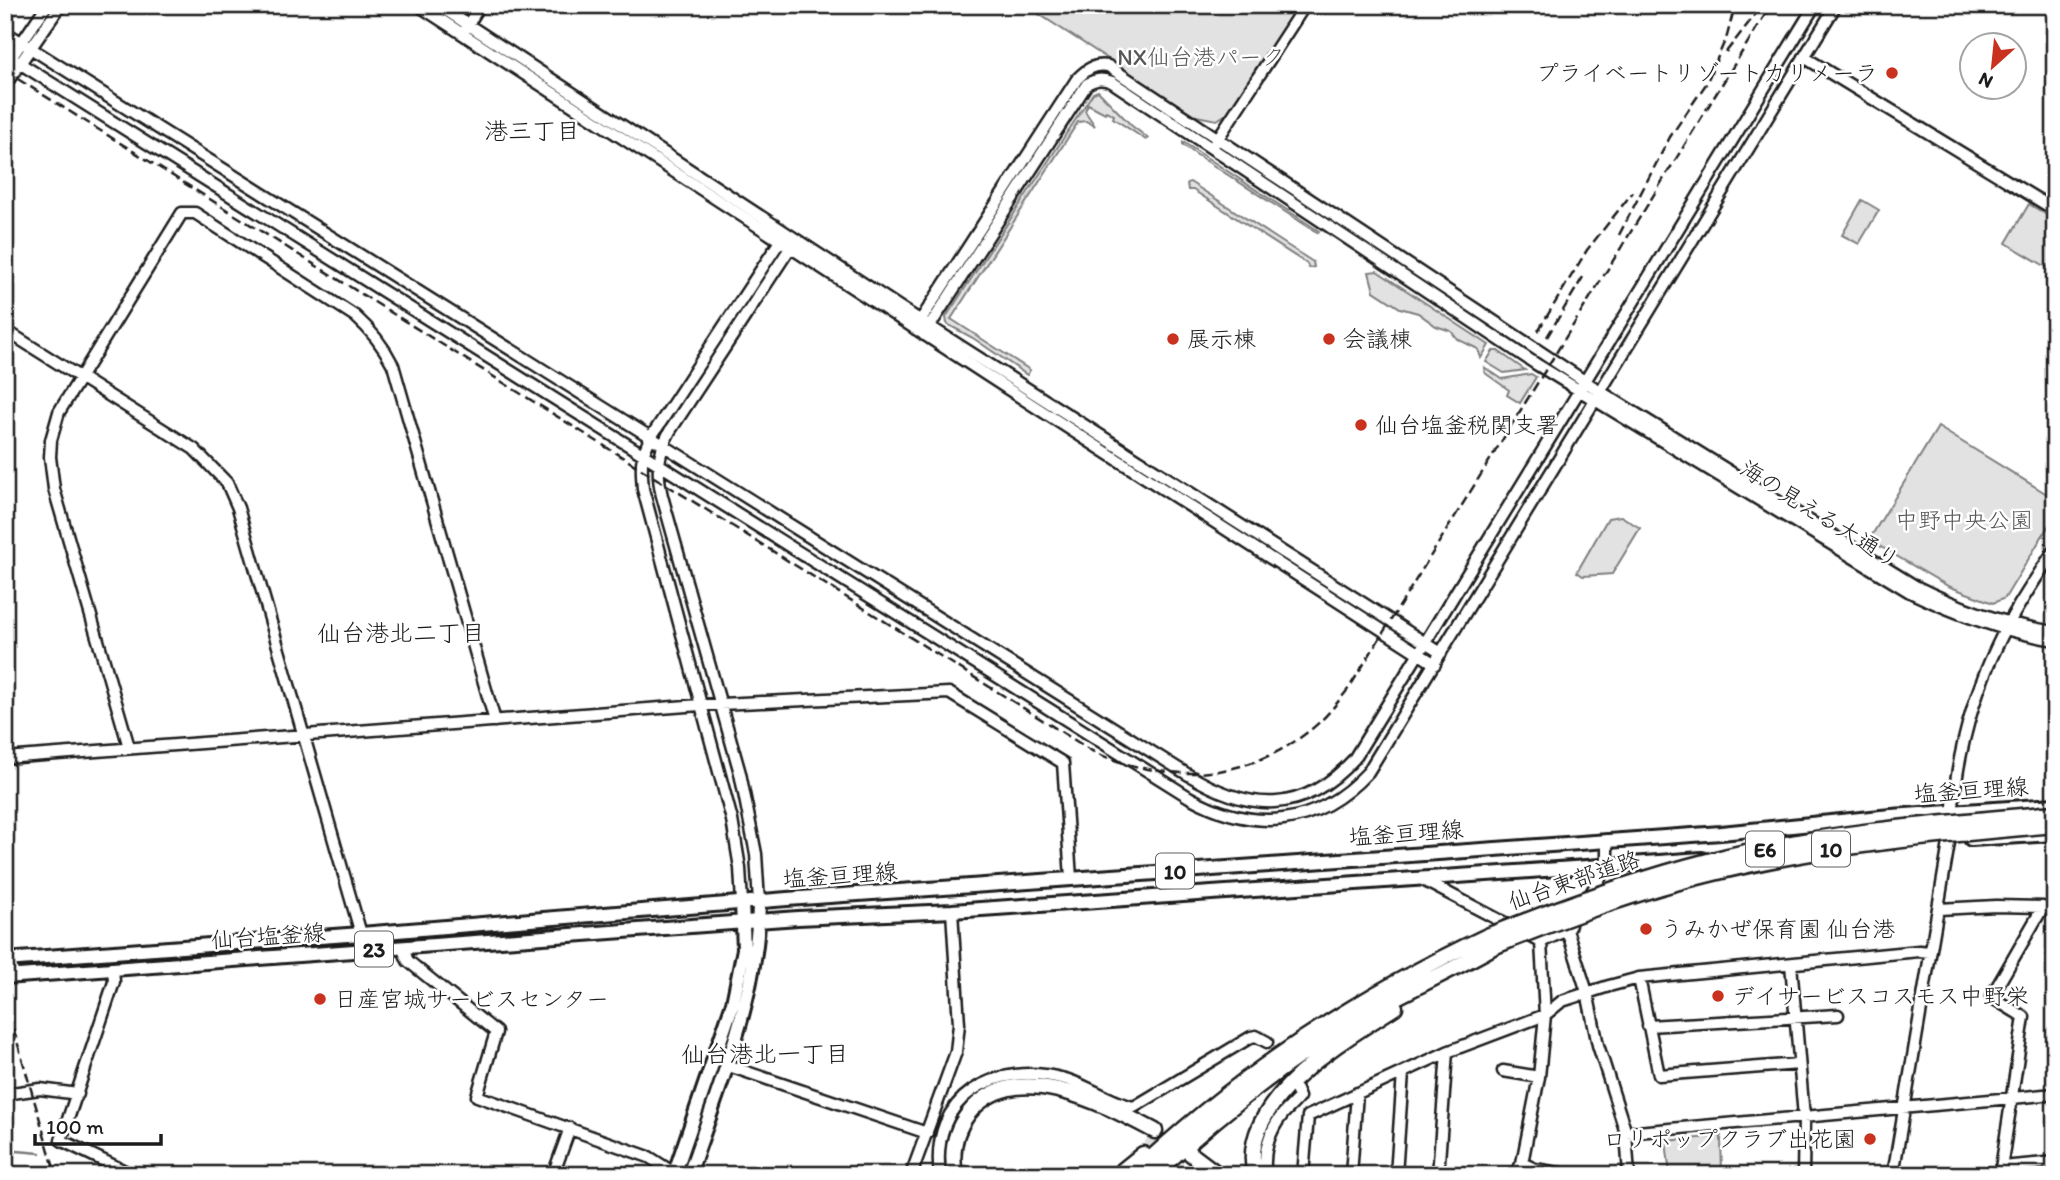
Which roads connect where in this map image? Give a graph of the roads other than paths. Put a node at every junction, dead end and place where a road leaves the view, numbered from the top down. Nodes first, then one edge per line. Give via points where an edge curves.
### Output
1 (47, 5) edge
2 (61, 5) edge
3 (418, 5) edge
4 (438, 5) edge
5 (480, 5) edge
6 (1305, 5) edge
7 (1815, 5) edge
8 (1836, 5) edge
9 (465, 29) junction
10 (5, 32) edge
11 (22, 43) junction
12 (32, 49) junction
13 (1804, 57) junction
14 (11, 61) edge
15 (5, 85) edge
16 (1218, 138) junction
17 (1211, 149) junction
18 (2055, 210) edge
19 (791, 236) junction
20 (780, 242) junction
21 (790, 248) junction
22 (923, 327) junction
23 (5, 330) edge
24 (79, 376) junction
25 (1585, 380) junction
26 (1579, 390) junction
27 (1598, 396) junction
28 (651, 437) junction
29 (663, 444) junction
30 (642, 453) junction
31 (658, 463) junction
32 (2055, 549) edge
33 (2008, 625) junction
34 (2055, 632) edge
35 (2055, 640) edge
36 (1426, 644) junction
37 (1441, 653) junction
38 (1419, 654) junction
39 (1435, 664) junction
40 (721, 704) junction
41 (700, 705) junction
42 (495, 721) junction
43 (305, 735) junction
44 (129, 747) junction
45 (5, 758) edge
46 (2055, 805) edge
47 (1952, 812) junction
48 (2055, 813) edge
49 (2055, 825) edge
50 (2055, 834) edge
51 (1607, 839) junction
52 (1950, 841) junction
53 (1607, 866) junction
54 (1071, 878) junction
55 (1423, 880) junction
56 (759, 902) junction
57 (742, 903) junction
58 (2043, 907) junction
59 (1939, 909) junction
60 (952, 911) junction
61 (2055, 912) edge
62 (759, 922) junction
63 (744, 923) junction
64 (1567, 930) junction
65 (361, 934) junction
66 (5, 942) edge
67 (1541, 942) junction
68 (1490, 945) junction
69 (402, 947) junction
70 (1930, 952) junction
71 (8, 960) edge
72 (1791, 964) junction
73 (113, 968) junction
74 (10, 977) edge
75 (1639, 978) junction
76 (1587, 992) junction
77 (1838, 1014) dead end
78 (1545, 1015) junction
79 (1795, 1017) junction
80 (1648, 1026) junction
81 (1267, 1042) dead end
82 (1447, 1052) junction
83 (1799, 1064) junction
84 (726, 1065) junction
85 (1261, 1067) junction
86 (1503, 1071) dead end
87 (1403, 1073) junction
88 (1539, 1077) junction
89 (1296, 1090) dead end
90 (1357, 1093) junction
91 (5, 1094) edge
92 (78, 1094) junction
93 (2055, 1094) edge
94 (2013, 1097) junction
95 (1904, 1108) junction
96 (1804, 1117) junction
97 (570, 1128) junction
98 (927, 1133) junction
99 (1626, 1133) junction
100 (1180, 1152) junction
101 (2055, 1162) edge
102 (1522, 1163) junction
103 (2001, 1171) edge
104 (675, 1174) edge
105 (133, 1175) edge
106 (554, 1175) edge
107 (689, 1175) edge
108 (911, 1175) edge
109 (940, 1175) edge
110 (955, 1175) edge
111 (963, 1175) edge
112 (1117, 1175) edge
113 (1133, 1175) edge
114 (1153, 1175) edge
115 (1206, 1175) edge
116 (1219, 1175) edge
117 (1255, 1175) edge
118 (1266, 1175) edge
119 (1303, 1175) edge
120 (1352, 1175) edge
121 (1396, 1175) edge
122 (1438, 1175) edge
123 (1515, 1175) edge
124 (1571, 1175) edge
125 (1629, 1175) edge
126 (1803, 1175) edge
127 (1893, 1175) edge

1 - 11 street
2 - 12 street
3 - 9 street
4 - 9 street
5 - 9 street
6 - 16 street
7 - 25 street
8 - 13 street
9 - 19 street
9 - 20 street
10 - 11 street
11 - 12 street
11 - 14 street
12 - 14 street
12 - 28 street
13 - 18 street
13 - 27 street
14 - 15 street
14 - 30 street
16 - 17 street
16 - 22 street via 1108,66 1087,69
16 - 25 street
17 - 22 street, 海の見える大通り via 1112,82 1104,79 1087,84
17 - 26 street, 海の見える大通り
19 - 20 street
19 - 21 street
19 - 22 street
20 - 21 street
20 - 28 street
21 - 22 street
21 - 29 street
22 - 36 street
22 - 38 street
23 - 24 street
24 - 42 street via 182,213 195,213 355,316 372,331 393,365
24 - 43 street via 194,449 227,483
24 - 44 street via 55,423 50,473
25 - 26 street
25 - 27 street
26 - 27 street, 海の見える大通り
26 - 36 street
27 - 33 street, 海の見える大通り via 1910,592 1944,609
27 - 37 street
28 - 29 street
28 - 30 street
29 - 31 street
29 - 38 street via 1187,774 1239,799 1287,800 1330,781 1353,759
30 - 31 street
30 - 41 street via 643,489
31 - 39 street via 1189,797 1230,816 1286,819 1340,798 1368,772
31 - 40 street via 658,480
32 - 33 street
33 - 34 street
33 - 35 street, 海の見える大通り
33 - 47 street via 1972,712
36 - 37 street
36 - 38 street
37 - 39 street
38 - 39 street
40 - 41 street
40 - 54 street via 949,693 1063,763
40 - 56 street via 749,814
41 - 42 street
41 - 57 street via 732,820
42 - 43 street
43 - 44 street
43 - 65 street
44 - 45 street
46 - 47 main road, 塩釜亘理線 / 10
47 - 51 main road, 塩釜亘理線 / 10
47 - 52 street
48 - 68 highway, 仙台東部道路 / E6, bridge via 1839,836 1709,860 1569,903
49 - 68 highway, 仙台東部道路 / E6, bridge via 1842,848 1715,872
50 - 52 main road, 塩釜亘理線 / 10
51 - 53 street
51 - 54 main road, 塩釜亘理線 / 10
52 - 53 main road, 塩釜亘理線 / 10
52 - 59 street
53 - 55 main road, 塩釜亘理線 / 10
53 - 64 street
54 - 56 main road, 塩釜亘理線 / 10
55 - 60 main road, 塩釜亘理線 / 10
55 - 67 street
56 - 57 main road, 塩釜亘理線 / 10
56 - 62 main road, 塩釜亘理線
57 - 63 main road
57 - 65 main road, 仙台塩釜線 / 23
58 - 59 street
58 - 61 street
58 - 94 street via 1991,997 2024,1017
59 - 70 street
60 - 62 main road, 塩釜亘理線 / 10
60 - 98 street via 959,1024 956,1052
62 - 63 main road, 塩釜亘理線 / 10
62 - 84 main road, 塩釜亘理線 via 748,990
63 - 69 main road, 仙台塩釜線 / 23
63 - 104 main road via 744,949 733,1003
64 - 67 street
64 - 76 street
65 - 71 main road, 仙台塩釜線 / 23
66 - 71 street
67 - 78 street
68 - 85 highway, 仙台東部道路 / E6 via 1436,960
68 - 100 highway, 仙台東部道路 / E6 via 1318,1043 1269,1077
68 - 117 highway via 1301,1074 1273,1104 1257,1131 1252,1157
69 - 73 main road, 仙台塩釜線 / 23
69 - 97 street via 408,961 496,1032 477,1096
70 - 72 street
70 - 95 street
71 - 74 street
72 - 75 street
72 - 79 street
73 - 74 main road, 仙台塩釜線 / 23
73 - 92 street via 114,982
75 - 76 street
75 - 80 street
76 - 78 street via 1562,1001
76 - 99 street via 1598,1045
77 - 79 street
78 - 82 street
78 - 88 street
79 - 80 street
79 - 83 street
80 - 83 street via 1659,1075
81 - 109 street via 1251,1037 1134,1107 1047,1074 1016,1073 982,1083 963,1097 942,1132
82 - 87 street
82 - 122 street
83 - 96 street
84 - 98 street
84 - 107 main road, 塩釜亘理線
85 - 100 highway, 仙台東部道路 / E6
85 - 112 highway via 1214,1095
86 - 88 street
87 - 90 street
87 - 121 street
88 - 102 street
89 - 118 street via 1298,1097 1271,1135 1264,1158
90 - 119 street via 1308,1116
90 - 120 street
91 - 92 street via 40,1089
92 - 105 street via 61,1140
93 - 94 street
94 - 95 street
94 - 103 street
95 - 96 street
95 - 127 street
96 - 99 street
96 - 126 street
97 - 104 street via 649,1157
97 - 106 street
98 - 108 street
99 - 125 street
100 - 113 highway, E6
100 - 114 highway, E6
100 - 115 highway
100 - 116 highway
101 - 103 street
102 - 123 street
102 - 124 street
110 - 111 highway via 954,1143 963,1121 979,1102 1011,1087 1061,1090 1115,1110 1151,1134 1073,1102 1017,1095 993,1104 970,1125 961,1149

